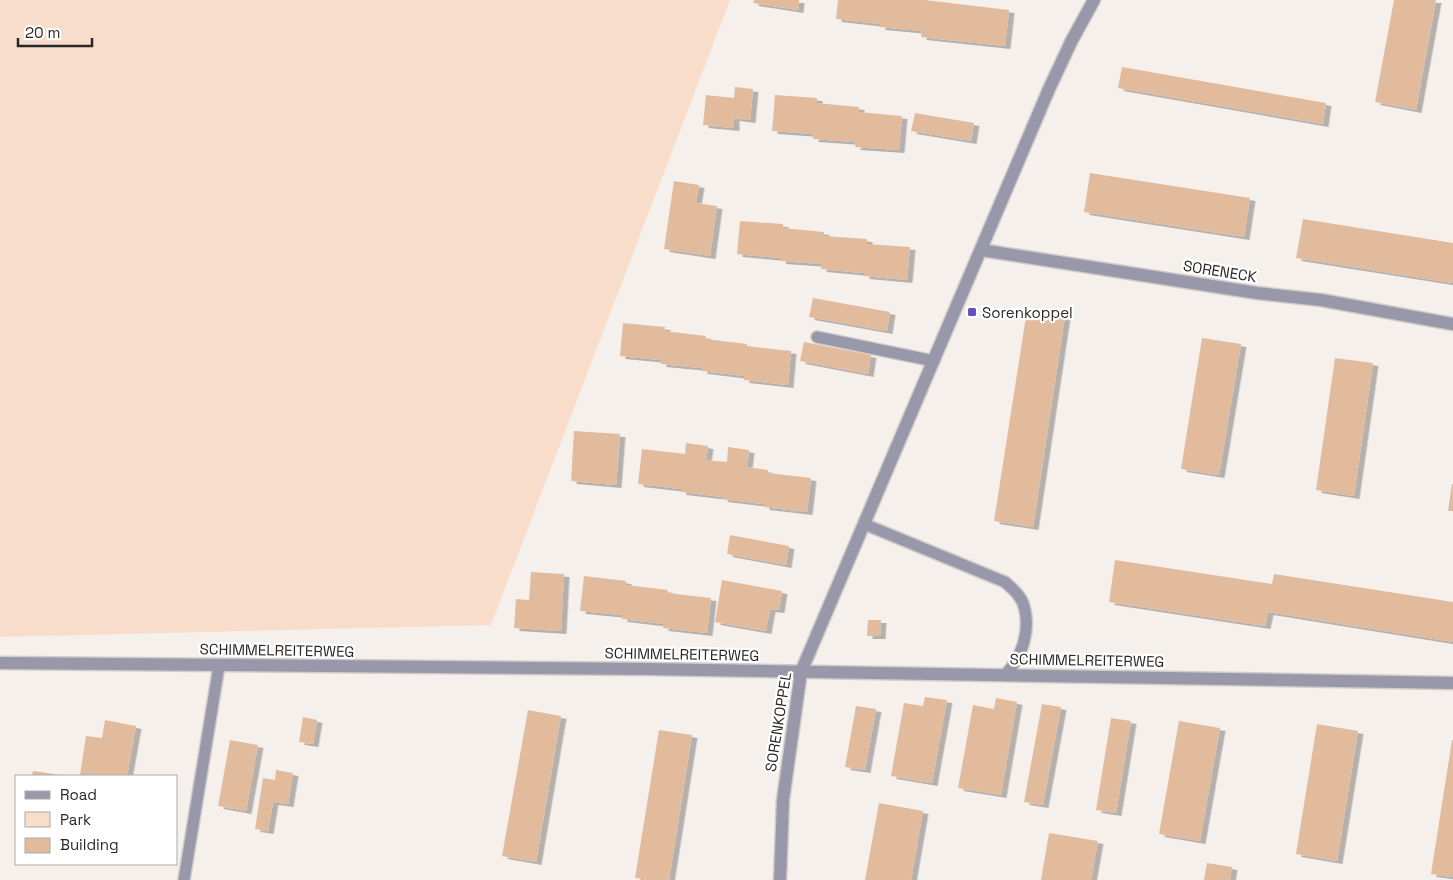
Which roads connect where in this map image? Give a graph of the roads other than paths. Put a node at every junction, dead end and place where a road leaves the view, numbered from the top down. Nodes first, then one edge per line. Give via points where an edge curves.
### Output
1 (1094, 0) edge
2 (981, 250) junction
3 (1453, 324) edge
4 (817, 337) dead end
5 (934, 361) junction
6 (864, 524) junction
7 (0, 664) edge
8 (219, 666) junction
9 (802, 672) junction
10 (1005, 675) junction
11 (1453, 683) edge
12 (184, 880) edge
13 (780, 880) edge

1 - 2 street, SORENKOPPEL via 1053,79
2 - 3 street, SORENECK via 1321,300
2 - 5 street, SORENKOPPEL
4 - 5 lane
5 - 6 street, SORENKOPPEL
6 - 9 street, SORENKOPPEL
6 - 10 lane via 1005,582 1016,592 1024,606 1025,639 1015,663
7 - 8 street, SCHIMMELREITERWEG
8 - 9 street, SCHIMMELREITERWEG
8 - 12 lane
9 - 10 street, SCHIMMELREITERWEG
9 - 13 street, SORENKOPPEL via 783,800
10 - 11 street, SCHIMMELREITERWEG

